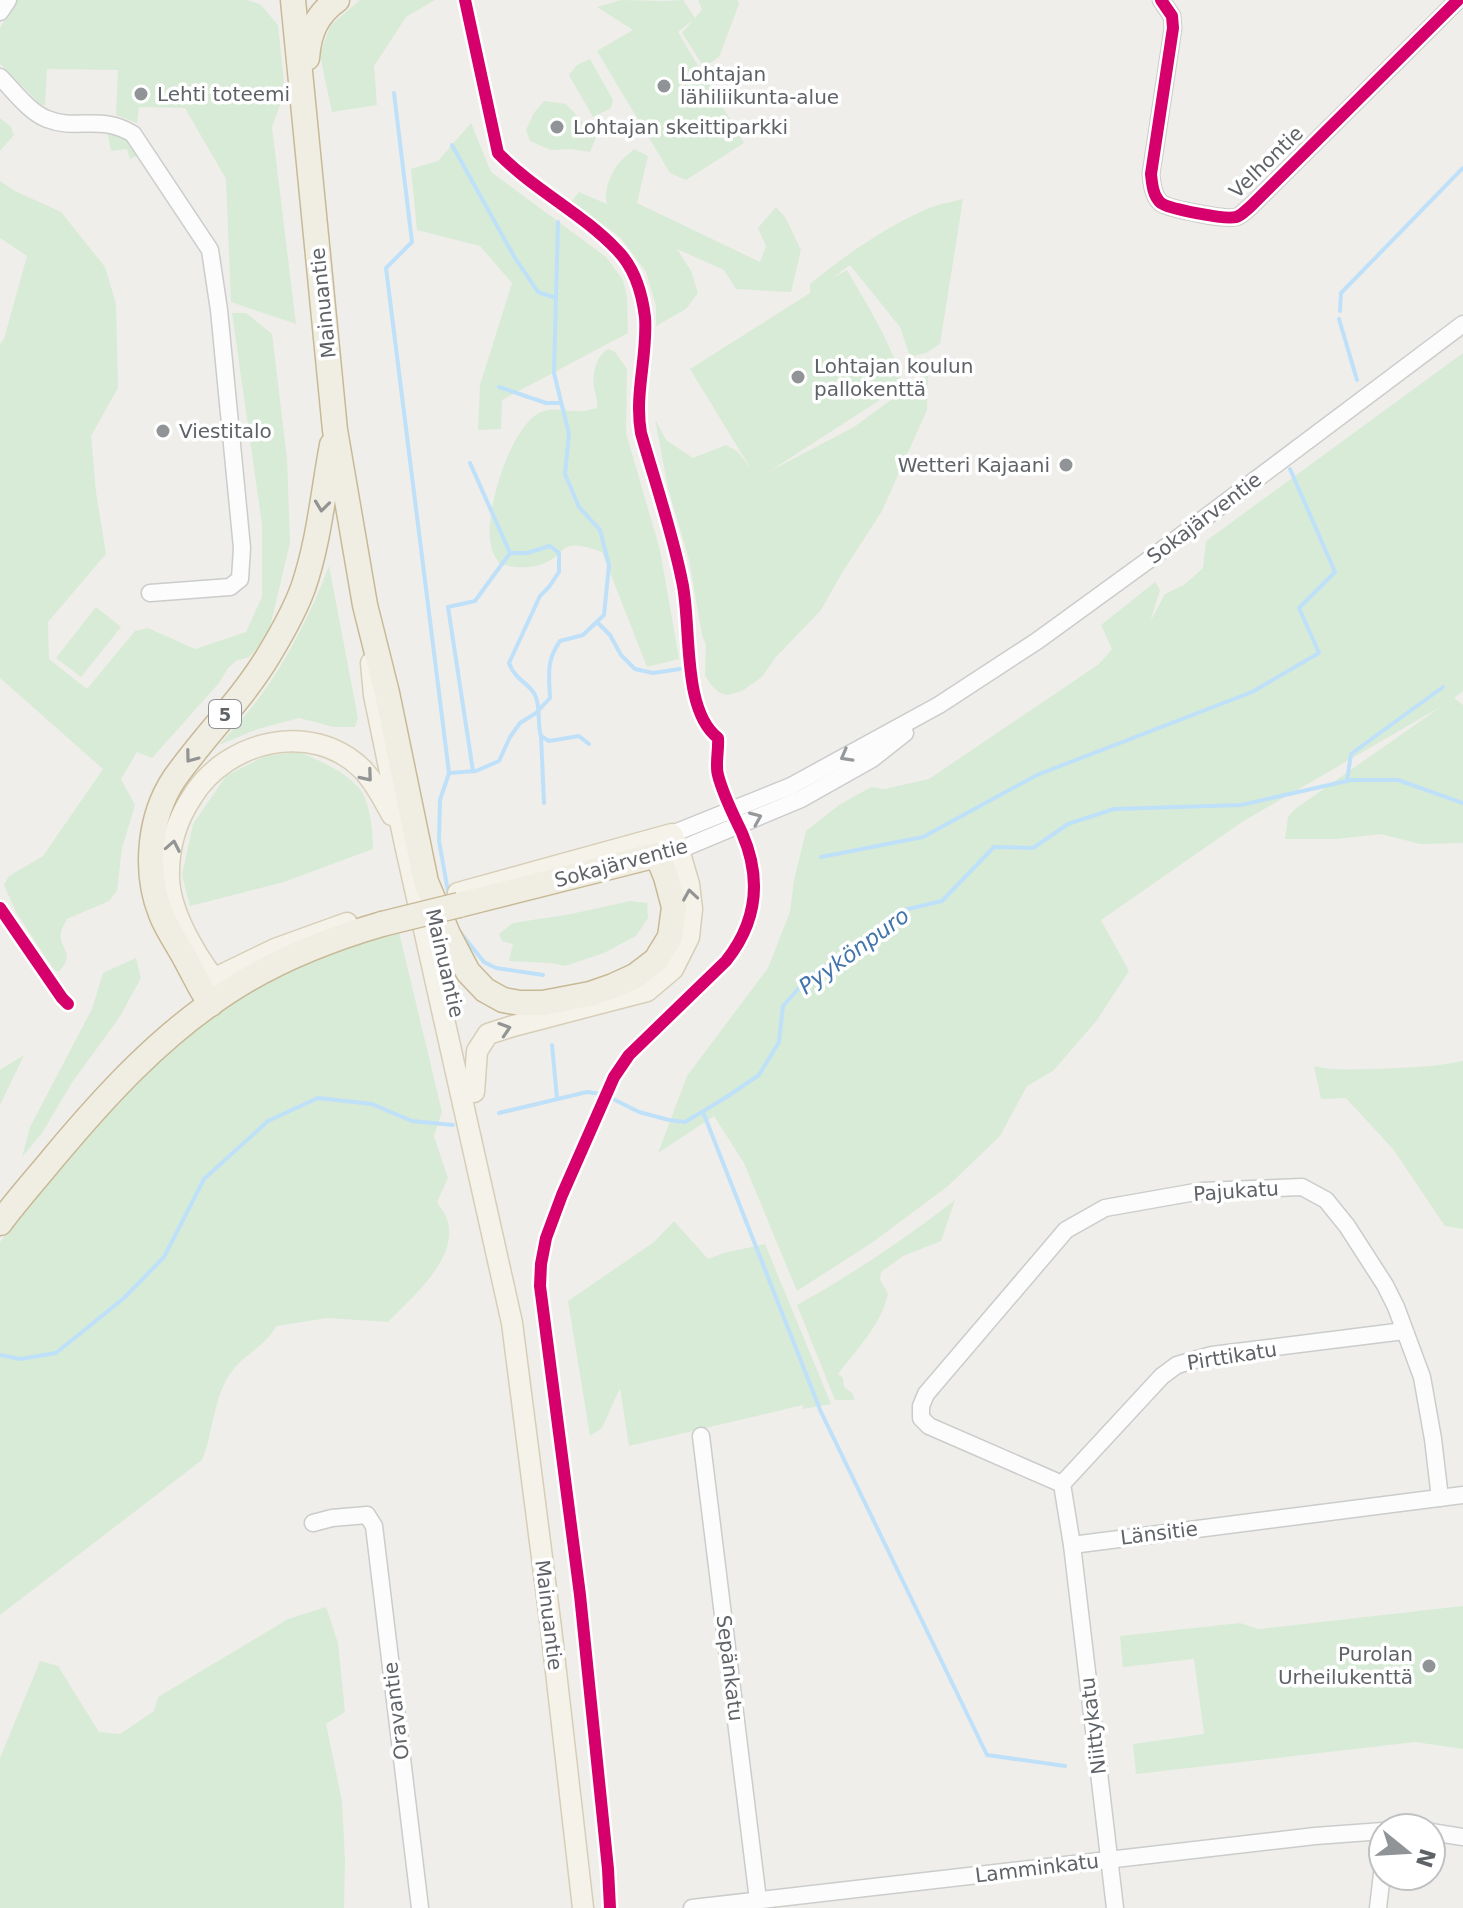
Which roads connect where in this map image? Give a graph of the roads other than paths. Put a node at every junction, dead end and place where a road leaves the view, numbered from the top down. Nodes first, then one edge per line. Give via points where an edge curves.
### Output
1 (8, 0) edge
2 (280, 0) edge
3 (337, 0) edge
4 (1161, 0) edge
5 (1458, 0) edge
6 (0, 12) edge
7 (294, 12) edge
8 (0, 77) edge
9 (304, 109) junction
10 (1463, 324) edge
11 (335, 430) junction
12 (150, 593) dead end
13 (365, 605) junction
14 (404, 840) junction
15 (666, 845) junction
16 (426, 882) junction
17 (213, 992) junction
18 (474, 1092) junction
19 (5, 1216) edge
20 (512, 1323) junction
21 (1404, 1331) junction
22 (701, 1436) dead end
23 (1062, 1484) junction
24 (1463, 1495) edge
25 (1440, 1498) junction
26 (313, 1523) dead end
27 (1072, 1545) junction
28 (1367, 1832) edge
29 (1109, 1860) junction
30 (758, 1900) junction
31 (420, 1908) edge
32 (583, 1908) edge
33 (692, 1908) edge
34 (1115, 1908) edge

1 - 6 street
2 - 7 highway
3 - 9 highway via 315,22 308,43
4 - 5 street, Velhontie via 1173,28 1153,189 1160,203 1172,208 1227,218 1251,206
7 - 9 highway, Mainuantie / 5
8 - 12 street via 36,113 56,121 113,124 133,134 210,250 242,548 240,579 230,587
9 - 11 highway, Mainuantie / 5
10 - 15 street, Sokajärventie via 872,759 801,799
11 - 13 highway, Mainuantie / 5
11 -> 17 highway, 5 via 320,525 302,592 252,681 173,781 150,846 160,914 191,969
13 - 14 main road, Mainuantie via 374,695
13 - 16 highway, Mainuantie / 5
17 -> 14 main road via 180,919 169,882 170,861 177,826 193,795 227,761 283,741 336,750 372,780
14 - 20 main road, Mainuantie
15 - 16 highway, 5 via 666,877 674,907 670,937 656,960 613,986 543,1003 503,1000 485,990 456,951
15 - 17 highway, Sokajärventie, bridge via 382,918
18 -> 15 main road via 477,1051 488,1034 647,991 673,969 689,937 692,909 689,884
16 - 18 main road, Mainuantie
17 - 19 highway, Sokajärventie via 88,1115
18 - 20 main road, Mainuantie via 513,1296
20 - 32 main road, Mainuantie
21 - 23 street, Pirttikatu via 1212,1355 1177,1365
21 - 23 street, Pajukatu via 1385,1285 1347,1226 1326,1200 1302,1187 1201,1191 1105,1208 1066,1230 921,1406 921,1418 929,1426
21 - 25 street, Pajukatu via 1422,1377
22 - 30 street, Sepänkatu
23 - 27 street
24 - 25 street, Länsitie
25 - 27 street, Länsitie
26 - 31 street, Oravantie via 367,1515 374,1526
27 - 29 street, Niittykatu
28 - 29 street, Lamminkatu
29 - 30 street, Lamminkatu
29 - 34 street, Niittykatu
30 - 33 street, Lamminkatu

